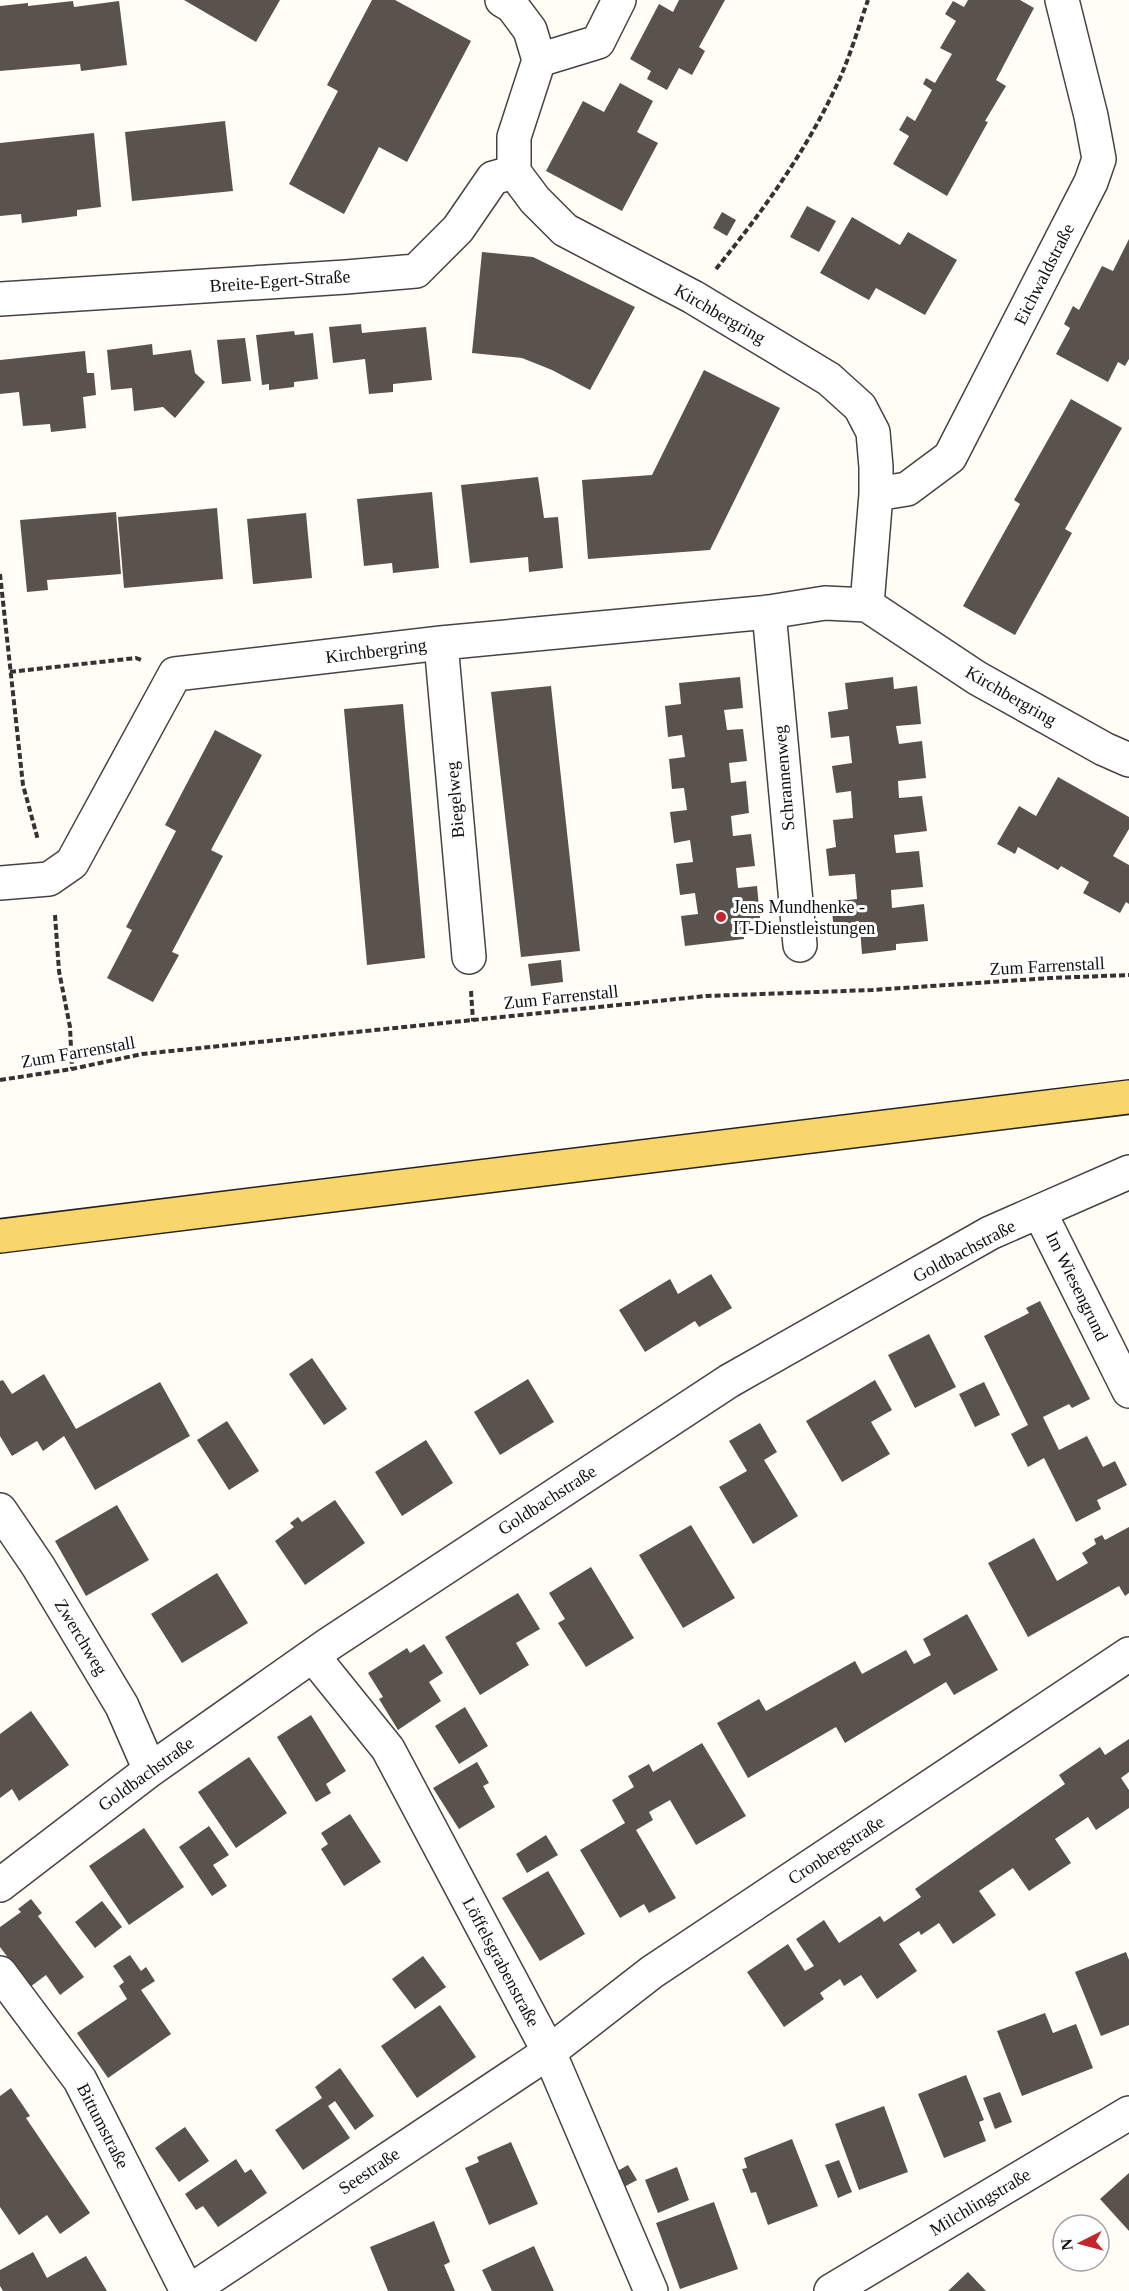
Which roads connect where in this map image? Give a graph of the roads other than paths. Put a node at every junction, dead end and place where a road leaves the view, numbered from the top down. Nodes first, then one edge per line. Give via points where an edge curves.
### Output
1 (502, 0) edge
2 (619, 0) edge
3 (1062, 0) edge
4 (539, 60) junction
5 (514, 172) junction
6 (0, 299) edge
7 (876, 494) junction
8 (867, 605) junction
9 (769, 612) junction
10 (441, 643) junction
11 (1129, 760) edge
12 (0, 883) edge
13 (800, 945) dead end
14 (468, 957) dead end
15 (1129, 1097) edge
16 (1129, 1172) edge
17 (1040, 1213) junction
18 (0, 1236) edge
19 (1129, 1391) edge
20 (0, 1510) edge
21 (1129, 1654) edge
22 (313, 1656) junction
23 (150, 1770) junction
24 (0, 1885) edge
25 (0, 1973) edge
26 (549, 2052) junction
27 (1129, 2113) edge
28 (189, 2291) edge
29 (651, 2291) edge
30 (831, 2291) edge

1 - 4 street via 512,6 530,30
2 - 4 street via 597,42
3 - 7 street, Eichwaldstraße via 1099,159 1091,182 950,457 907,489
4 - 5 street via 514,136
5 - 6 street, Breite-Egert-Straße via 493,178 459,229 416,271
5 - 7 street, Kirchbergring via 565,230 693,297 829,379 860,407 873,432
7 - 8 street, Kirchbergring
8 - 9 street, Kirchbergring via 825,603
8 - 11 street, Kirchbergring via 977,678
9 - 10 street, Kirchbergring
9 - 13 street, Schrannenweg
10 - 12 street, Kirchbergring via 175,674 72,863 49,879
10 - 14 street, Biegelweg
15 - 18 main road
16 - 17 street, Goldbachstraße
17 - 19 street, Im Wiesengrund
17 - 22 street, Goldbachstraße via 990,1233 729,1381
20 - 23 street, Zwerchweg via 122,1706
21 - 26 street, Cronbergstraße via 652,1972
22 - 23 street, Goldbachstraße
22 - 26 street, Löffelsgrabenstraße via 388,1749
23 - 24 street, Goldbachstraße
25 - 28 street, Bittumstraße via 80,2080
26 - 28 street, Seestraße
26 - 29 street, Löffelsgrabenstraße
27 - 30 street, Milchlingstraße

